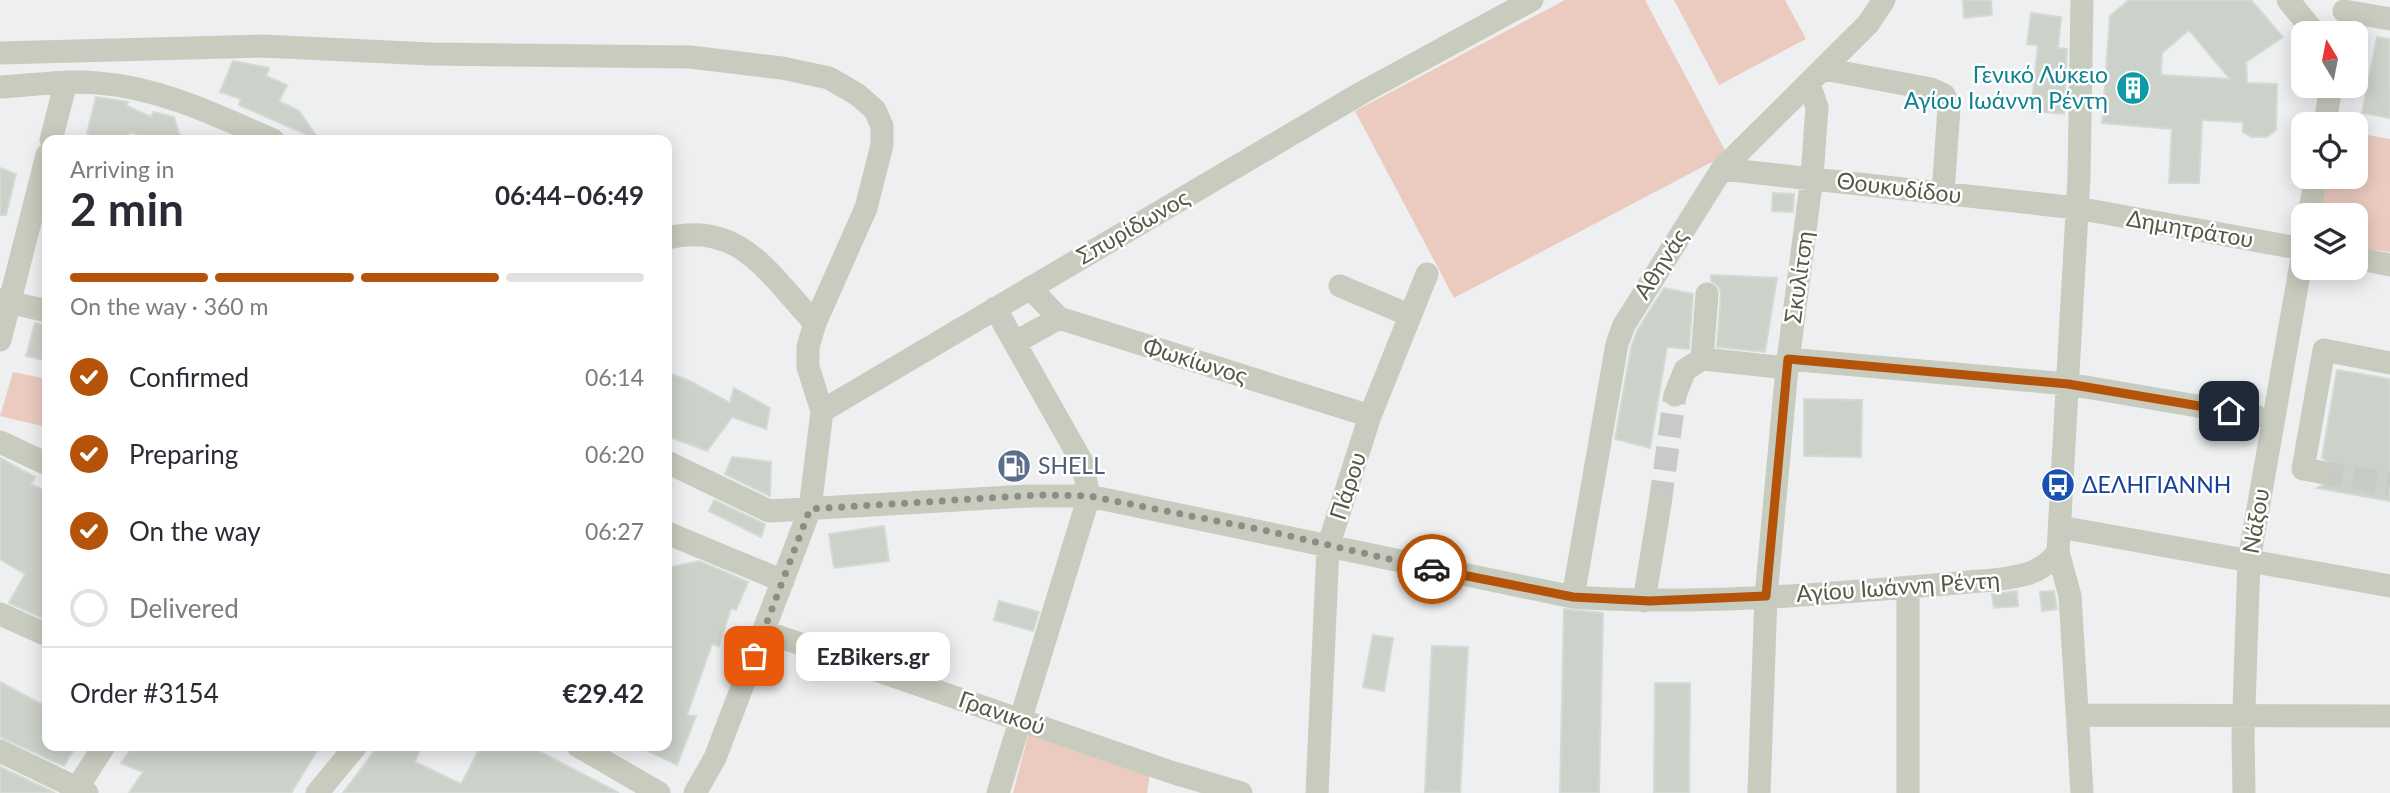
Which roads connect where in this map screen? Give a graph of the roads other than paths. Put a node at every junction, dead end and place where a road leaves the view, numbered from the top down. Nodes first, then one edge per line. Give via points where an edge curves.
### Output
1 (1532, 0) edge
2 (1884, 0) edge
3 (2081, 0) edge
4 (2288, 0) edge
5 (2343, 15) edge
6 (2390, 19) edge
7 (2305, 21) edge
8 (0, 53) edge
9 (1817, 76) junction
10 (66, 82) junction
11 (0, 87) edge
12 (52, 135) edge
13 (261, 135) edge
14 (1722, 169) junction
15 (42, 172) edge
16 (1812, 177) junction
17 (1943, 193) junction
18 (2077, 208) junction
19 (672, 237) edge
20 (2291, 248) edge
21 (2368, 260) edge
22 (2390, 265) edge
23 (1427, 274) dead end
24 (2298, 280) edge
25 (1340, 286) dead end
26 (1030, 288) junction
27 (1707, 294) dead end
28 (5, 302) edge
29 (995, 308) junction
30 (42, 310) edge
31 (1409, 315) junction
32 (1059, 318) junction
33 (815, 323) junction
34 (0, 340) edge
35 (1016, 342) junction
36 (1702, 359) junction
37 (1787, 363) junction
38 (2390, 363) edge
39 (2068, 384) junction
40 (1675, 396) tunnel mouth
41 (822, 411) junction
42 (1370, 416) junction
43 (2256, 416) dead end
44 (0, 442) edge
45 (42, 462) edge
46 (672, 464) edge
47 (2320, 472) tunnel mouth
48 (1089, 496) junction
49 (1660, 504) tunnel mouth
50 (810, 509) junction
51 (2060, 527) junction
52 (672, 537) edge
53 (1328, 547) junction
54 (2058, 552) junction
55 (2249, 560) junction
56 (783, 581) junction
57 (2390, 586) edge
58 (1908, 587) junction
59 (1766, 596) junction
60 (1573, 597) junction
61 (1644, 601) junction
62 (0, 614) edge
63 (763, 631) junction
64 (42, 633) edge
65 (2244, 714) junction
66 (2077, 715) junction
67 (2390, 716) edge
68 (1021, 719) junction
69 (0, 751) edge
70 (101, 751) edge
71 (352, 751) edge
72 (587, 751) edge
73 (1170, 783) edge
74 (79, 791) edge
75 (317, 793) edge
76 (659, 793) edge
77 (695, 793) edge
78 (998, 793) edge
79 (1241, 793) edge
80 (1317, 793) edge
81 (1759, 793) edge
82 (1908, 793) edge
83 (2082, 793) edge
84 (2244, 793) edge

1 - 26 street, Σπυρίδωνος via 1392,75
2 - 9 street, Αθηνάς via 1868,24
3 - 18 street
4 - 7 street
5 - 6 street
8 - 33 street via 274,47 690,57 814,73 867,101 879,118 883,136 866,208
9 - 14 street, Αθηνάς
9 - 16 street, Σκυλίτση
9 - 17 street via 1931,89 1944,95 1949,108
10 - 11 street
10 - 12 street
10 - 13 street via 123,85 176,98
14 - 16 street, Θουκυδίδου
14 - 60 street, Αθηνάς via 1634,307 1617,344
15 - 28 street
16 - 17 street, Θουκυδίδου
16 - 37 street, Σκυλίτση
17 - 18 street, Θουκυδίδου
18 - 20 street, Δημητράτου
18 - 39 street
19 - 33 street via 705,234 735,242
21 - 22 street
23 - 31 street, Πάρου
24 - 55 street, Νάξου
25 - 31 street
26 - 29 street, Σπυρίδωνος
26 - 32 street, Φωκίωνος
27 - 36 street
28 - 30 street
28 - 34 street
29 - 35 street
29 - 41 street, Σπυρίδωνος
31 - 42 street, Πάρου
32 - 35 street
32 - 42 street, Φωκίωνος
33 - 41 street via 807,356
35 - 48 street via 1082,462
36 - 37 street
36 - 40 street via 1685,370
37 - 39 street
37 - 59 street, Σκυλίτση
38 - 47 street via 2324,350 2303,470
39 - 43 street
39 - 51 street
41 - 50 street
42 - 53 street, Πάρου
44 - 45 street
46 - 50 street, Αγίου Ιωάννη Ρέντη via 769,511
48 - 50 street, Αγίου Ιωάννη Ρέντη
48 - 53 street, Αγίου Ιωάννη Ρέντη
48 - 68 street
49 - 61 street
50 - 56 street
51 - 54 street
51 - 55 street
52 - 56 street
53 - 60 street, Αγίου Ιωάννη Ρέντη
53 - 80 street, Πάρου
54 - 58 street, Αγίου Ιωάννη Ρέντη via 2049,565 2011,578
54 - 66 street via 2070,596
55 - 57 street
55 - 65 street, Νάξου
56 - 63 street
58 - 59 street, Αγίου Ιωάννη Ρέντη
58 - 82 street
59 - 61 street, Αγίου Ιωάννη Ρέντη
59 - 81 street, Σκυλίτση
60 - 61 street, Αγίου Ιωάννη Ρέντη
62 - 64 street
63 - 68 street, Γρανικού
63 - 77 street via 715,758
65 - 66 street
65 - 67 street
65 - 84 street, Νάξου
66 - 83 street
68 - 73 street, Γρανικού
68 - 78 street
69 - 74 street
70 - 74 street
71 - 75 street
72 - 76 street
73 - 79 street, Γρανικού

